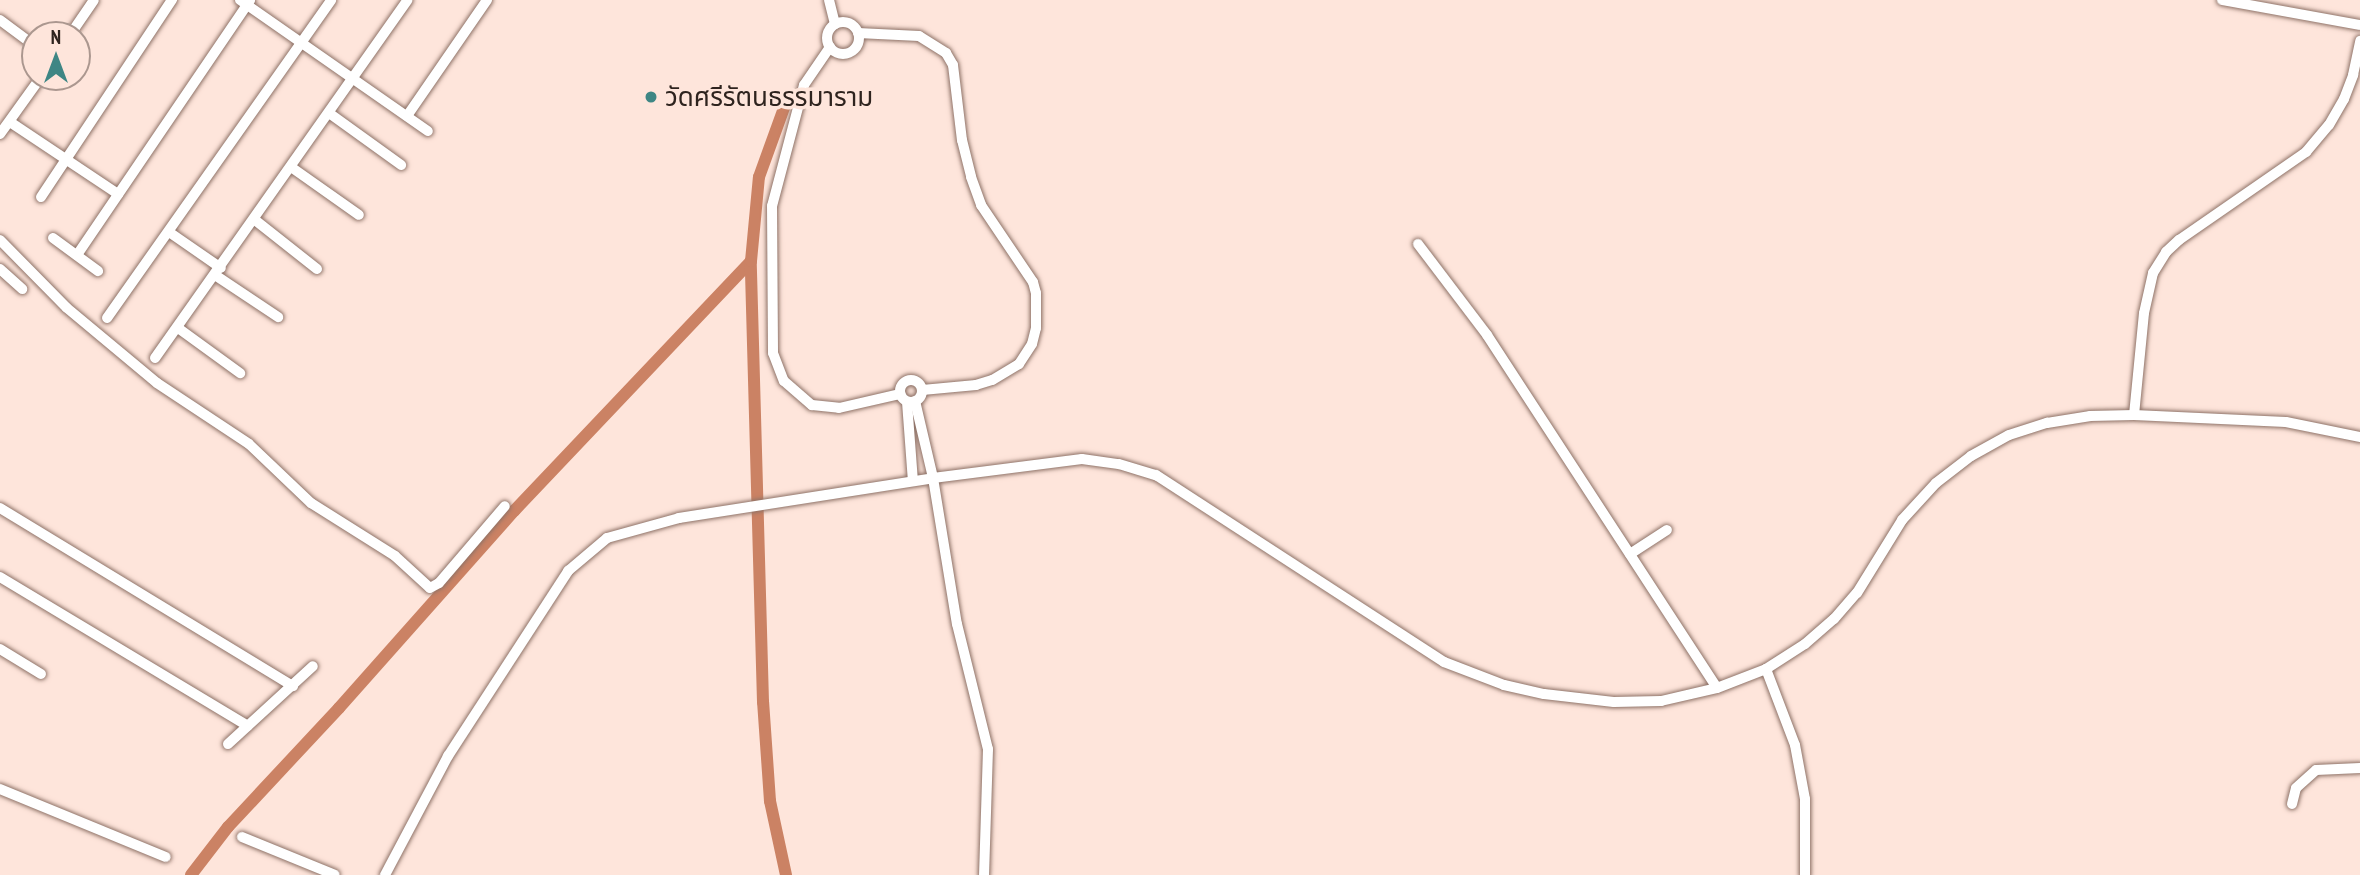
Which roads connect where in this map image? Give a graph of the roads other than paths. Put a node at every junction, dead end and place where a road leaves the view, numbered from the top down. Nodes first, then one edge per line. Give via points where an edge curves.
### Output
1 (94, 0) edge
2 (172, 0) edge
3 (331, 0) edge
4 (408, 0) edge
5 (486, 0) edge
6 (829, 0) edge
7 (2222, 0) edge
8 (246, 2) edge
9 (0, 20) edge
10 (80, 21) edge
11 (835, 24) junction
12 (2360, 25) edge
13 (859, 33) junction
14 (21, 36) edge
15 (2360, 41) edge
16 (302, 43) junction
17 (830, 47) junction
18 (353, 79) junction
19 (31, 91) edge
20 (329, 113) junction
21 (407, 116) junction
22 (10, 122) junction
23 (428, 131) dead end
24 (0, 134) edge
25 (67, 158) junction
26 (401, 165) dead end
27 (291, 167) junction
28 (118, 194) junction
29 (41, 197) dead end
30 (359, 215) dead end
31 (254, 220) junction
32 (169, 232) junction
33 (53, 238) dead end
34 (0, 240) edge
35 (1418, 244) dead end
36 (76, 255) junction
37 (0, 269) edge
38 (317, 269) dead end
39 (98, 271) dead end
40 (218, 272) junction
41 (22, 289) dead end
42 (278, 317) dead end
43 (107, 318) dead end
44 (178, 328) junction
45 (155, 358) dead end
46 (240, 373) dead end
47 (922, 390) junction
48 (908, 399) junction
49 (2134, 415) junction
50 (924, 436) junction
51 (2360, 437) edge
52 (909, 439) junction
53 (933, 478) junction
54 (913, 481) junction
55 (505, 506) dead end
56 (0, 508) edge
57 (1667, 530) dead end
58 (1630, 554) junction
59 (0, 577) edge
60 (0, 649) edge
61 (313, 666) dead end
62 (1766, 669) junction
63 (41, 674) dead end
64 (293, 686) junction
65 (1717, 688) junction
66 (248, 726) junction
67 (228, 744) dead end
68 (2360, 768) edge
69 (0, 789) edge
70 (2292, 804) dead end
71 (242, 836) dead end
72 (166, 857) dead end
73 (335, 875) edge
74 (385, 875) edge
75 (984, 875) edge
76 (1805, 875) edge

1 - 10 street
2 - 25 street
3 - 16 street
4 - 18 street
5 - 21 street
6 - 11 street
7 - 12 street
8 - 16 street
8 - 28 street
9 - 14 street
11 - 13 street via 846,22
11 - 17 street via 827,37
13 - 17 street via 858,44 850,52 839,53
13 - 47 street via 919,36 946,53 953,65 962,140 981,205 1036,293 1036,328 1019,364 976,385
15 - 49 street via 2344,99 2306,152 2179,240 2153,273 2144,313
16 - 18 street
16 - 32 street
17 - 48 street via 804,85 772,206 774,353 784,382 812,405 839,408
18 - 20 street
18 - 21 street
19 - 22 street
20 - 26 street
20 - 27 street
21 - 23 street
22 - 24 street
22 - 25 street
25 - 28 street
25 - 29 street
27 - 30 street
27 - 31 street
28 - 36 street
31 - 38 street
31 - 40 street
32 - 40 street
32 - 43 street
33 - 36 street
34 - 55 street via 67,308 157,383 241,438 311,503 395,556 430,588
35 - 58 street via 1488,335
36 - 39 street
37 - 41 street
40 - 42 street
40 - 44 street
44 - 45 street
44 - 46 street
47 - 48 street
47 - 48 street via 918,382 909,379 901,385
48 - 50 street
48 - 52 street
49 - 51 street via 2286,422
49 - 62 street via 2046,423 2009,435 1971,456 1902,520 1857,593 1834,619
50 - 52 street
50 - 53 street
52 - 54 street
53 - 54 street
53 - 65 street via 1082,459 1119,464 1156,475 1444,662 1504,685 1614,702 1661,701
53 - 75 street via 957,624 988,749
54 - 74 street via 625,531 578,559 448,756
56 - 64 street
57 - 58 street
58 - 65 street
59 - 66 street
60 - 63 street
61 - 64 street
62 - 65 street
62 - 76 street via 1795,745 1805,799
64 - 66 street
66 - 67 street
68 - 70 street via 2316,771 2303,779
69 - 72 street
71 - 73 street

